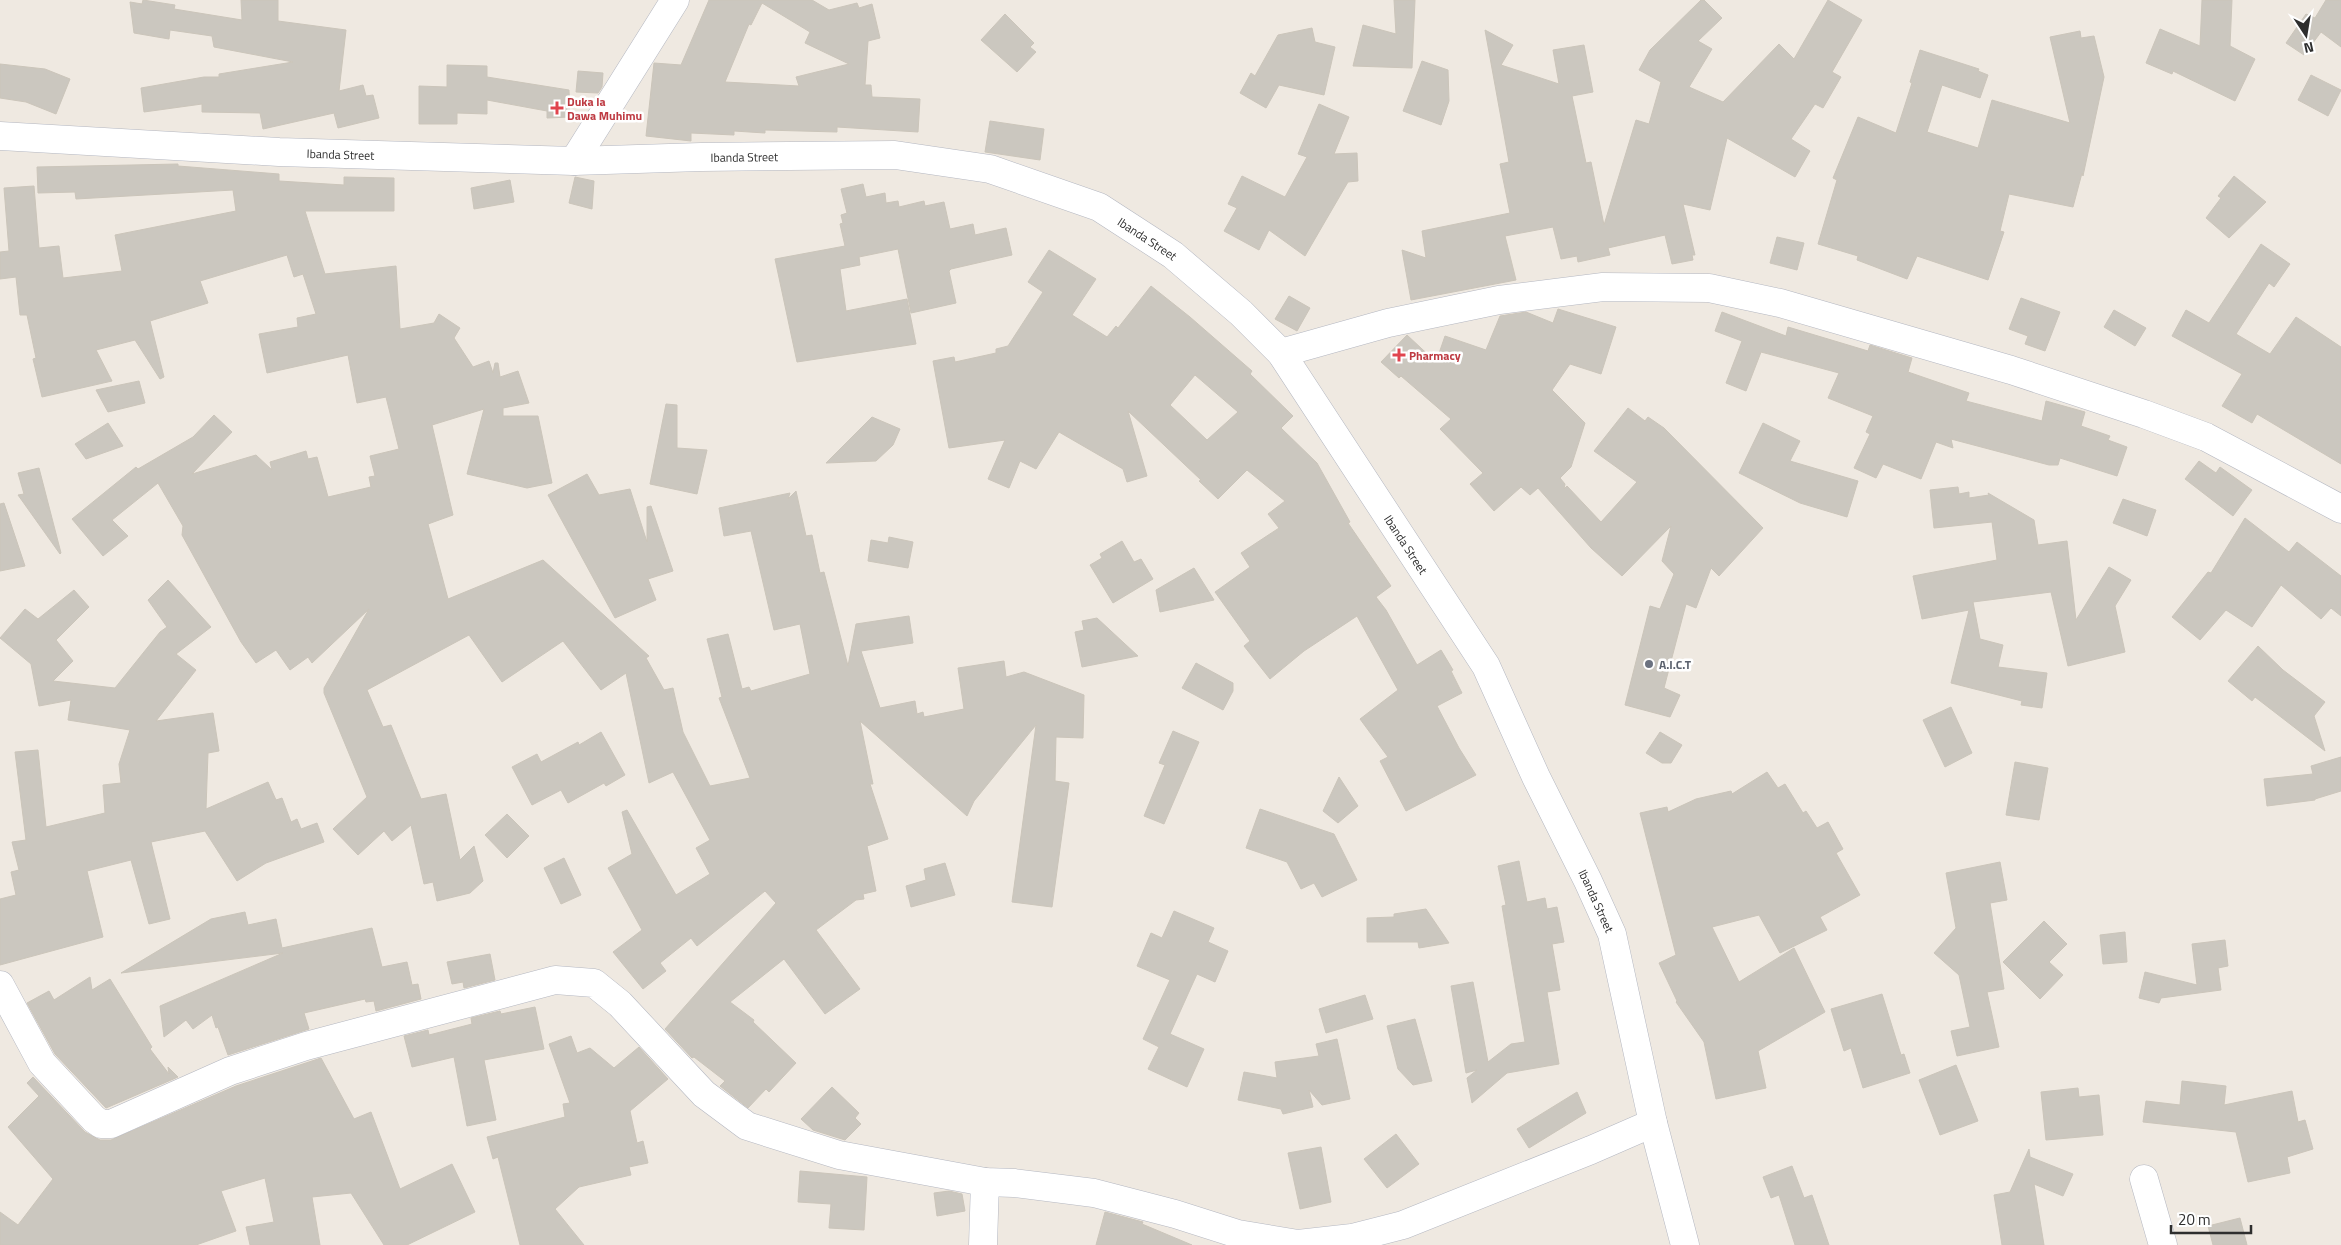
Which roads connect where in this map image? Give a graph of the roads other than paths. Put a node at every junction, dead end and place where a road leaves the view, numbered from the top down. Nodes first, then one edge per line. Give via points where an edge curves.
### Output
1 (675, 0) edge
2 (0, 136) edge
3 (574, 161) junction
4 (1282, 353) junction
5 (2341, 509) edge
6 (0, 985) edge
7 (1653, 1123) junction
8 (2144, 1179) dead end
9 (985, 1182) junction
10 (983, 1245) edge
11 (1685, 1245) edge
12 (2163, 1245) edge

1 - 3 street
2 - 3 street, Ibanda Street via 279,152
3 - 4 street, Ibanda Street via 895,155 990,169 1099,207 1173,255
4 - 5 street via 1388,323 1499,300 1603,287 1709,288 1780,303 2011,370 2135,411 2206,438
4 - 7 street, Ibanda Street via 1486,666 1612,934
6 - 9 street via 42,1063 94,1119 102,1124 111,1124 230,1071 306,1046 554,980 594,984 620,1004 704,1094 747,1126 839,1154
7 - 9 street via 1404,1225 1352,1238 1298,1244 1238,1234 1094,1193
7 - 11 street, Ibanda Street
8 - 12 street
9 - 10 street

